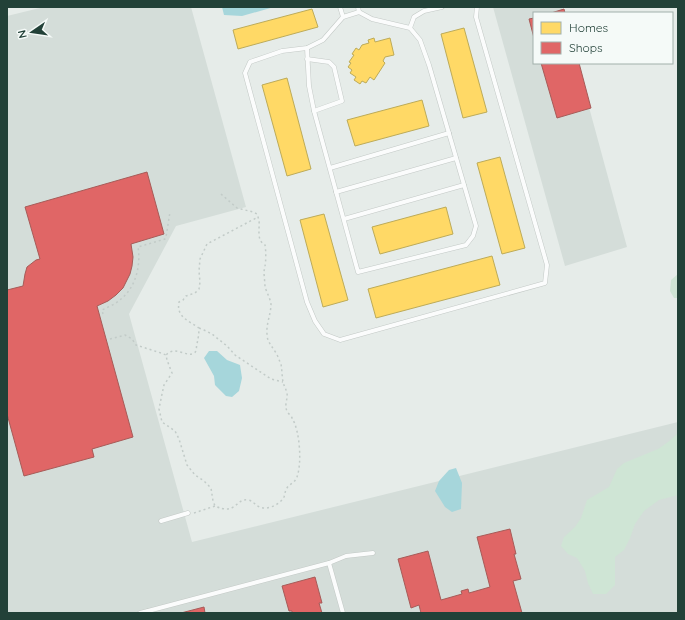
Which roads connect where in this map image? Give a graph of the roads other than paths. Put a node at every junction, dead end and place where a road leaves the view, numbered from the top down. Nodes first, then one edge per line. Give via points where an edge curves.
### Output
1 (340, 7) edge
2 (442, 7) edge
3 (477, 7) edge
4 (358, 9) edge
5 (343, 16) junction
6 (410, 28) junction
7 (307, 48) junction
8 (307, 59) junction
9 (314, 111) junction
10 (449, 133) junction
11 (456, 158) junction
12 (330, 168) junction
13 (464, 185) junction
14 (336, 192) junction
15 (344, 219) junction
16 (188, 514) road end
17 (160, 521) dead end
18 (373, 553) dead end
19 (329, 563) junction
20 (148, 612) edge
21 (140, 613) edge
22 (343, 613) edge

1 - 5 lane
2 - 6 lane via 424,11 414,17
3 - 7 lane via 476,17 547,265 545,283 340,340 324,334 315,321 308,302 245,73 250,62 282,51
4 - 5 lane
4 - 6 lane via 372,19
5 - 7 lane via 323,40
6 - 10 lane via 420,40
7 - 8 lane
8 - 9 lane
8 - 9 lane via 329,62 334,67 342,101
9 - 12 lane
10 - 11 lane
10 - 12 lane
11 - 13 lane
11 - 14 lane
12 - 14 lane
13 - 15 lane
13 - 15 lane via 476,226 473,236 466,245 358,272
14 - 15 lane
16 - 17 lane
18 - 19 lane via 346,556
19 - 20 lane
19 - 22 lane
20 - 21 lane

